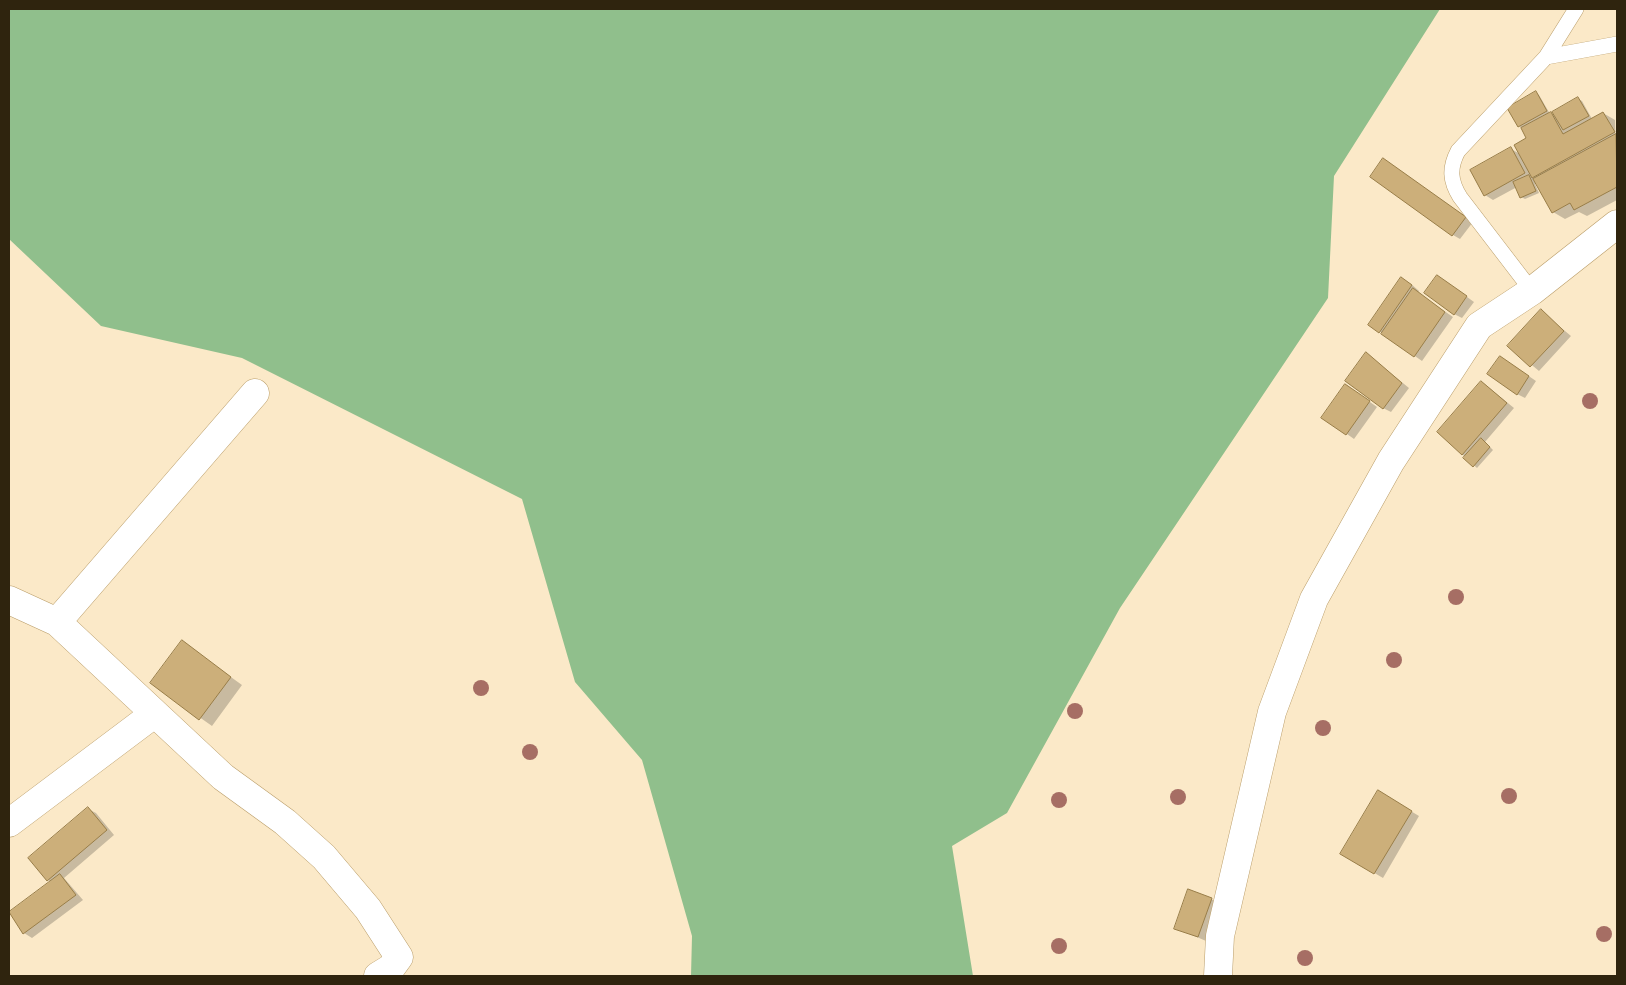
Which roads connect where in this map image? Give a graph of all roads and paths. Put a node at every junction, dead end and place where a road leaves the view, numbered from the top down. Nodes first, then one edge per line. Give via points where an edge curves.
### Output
1 (1576, 9) edge
2 (1617, 44) edge
3 (1546, 57) junction
4 (1617, 224) edge
5 (1532, 292) junction
6 (255, 393) dead end
7 (9, 600) edge
8 (57, 622) junction
9 (154, 714) junction
10 (9, 823) edge
11 (378, 976) edge
12 (1218, 976) edge

1 - 3 lane
2 - 3 lane
3 - 5 lane via 1458,151 1450,172 1453,187
4 - 5 street
5 - 12 street via 1479,326 1392,461 1314,599 1272,712 1220,936
6 - 8 street
7 - 8 street
8 - 9 street
9 - 10 street
9 - 11 street via 223,777 285,822 324,857 368,908 399,957

